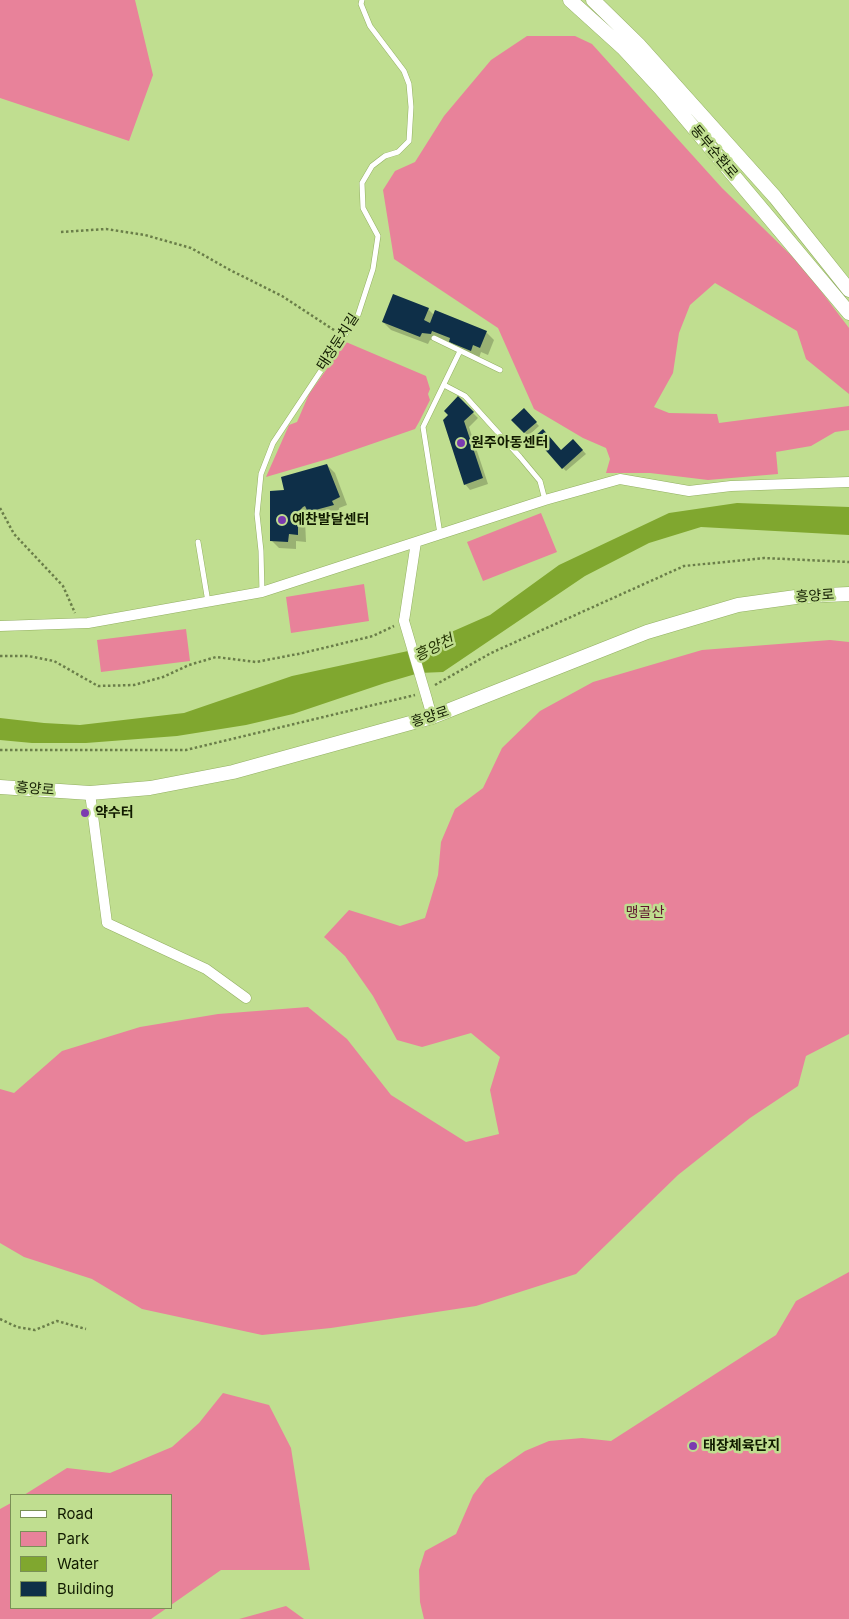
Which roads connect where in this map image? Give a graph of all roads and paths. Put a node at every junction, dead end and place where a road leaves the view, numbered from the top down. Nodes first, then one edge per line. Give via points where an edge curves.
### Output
1 (362, 0) edge
2 (570, 0) edge
3 (593, 0) edge
4 (61, 232) dead end
5 (849, 290) edge
6 (849, 313) edge
7 (343, 336) junction
8 (434, 338) dead end
9 (460, 351) junction
10 (500, 370) dead end
11 (444, 385) junction
12 (849, 482) edge
13 (545, 500) junction
14 (0, 508) edge
15 (440, 534) junction
16 (198, 542) dead end
17 (416, 542) junction
18 (262, 592) junction
19 (849, 594) edge
20 (208, 603) junction
21 (404, 621) junction
22 (88, 623) junction
23 (0, 626) edge
24 (0, 656) edge
25 (432, 717) junction
26 (0, 787) edge
27 (90, 793) junction
28 (246, 998) dead end
29 (0, 1319) edge
30 (86, 1329) dead end

1 - 7 lane, 태장둔치길 via 370,26 404,71 411,107 408,141 398,152 385,156 372,166 362,183 363,208 378,236 373,269 358,314
2 - 6 street, 동부순환로 via 623,48 661,89
3 - 5 street, 동부순환로 via 638,44 775,197
4 - 7 path via 106,229 145,234 191,248 282,296
7 - 18 lane, 태장둔치길 via 273,443 260,474 257,514
8 - 9 lane
9 - 10 lane
9 - 11 lane
11 - 13 lane via 464,396 520,457 540,481
11 - 15 lane via 423,427
12 - 13 street via 731,486 689,491 620,479
13 - 15 street
14 - 22 path via 14,534 63,586 76,614
15 - 17 street
16 - 20 lane
17 - 18 street
17 - 21 street
18 - 20 street
19 - 25 street, 흥양로 via 803,596 738,605 647,632
20 - 22 street
21 - 24 path via 374,636 256,662 216,656 134,685 98,686 54,661 28,656
21 - 25 street, bridge
22 - 23 street
25 - 27 street, 흥양로 via 233,772 150,788
26 - 27 street, 흥양로
27 - 28 street via 107,923 206,969
29 - 30 path via 17,1327 35,1330 57,1321

